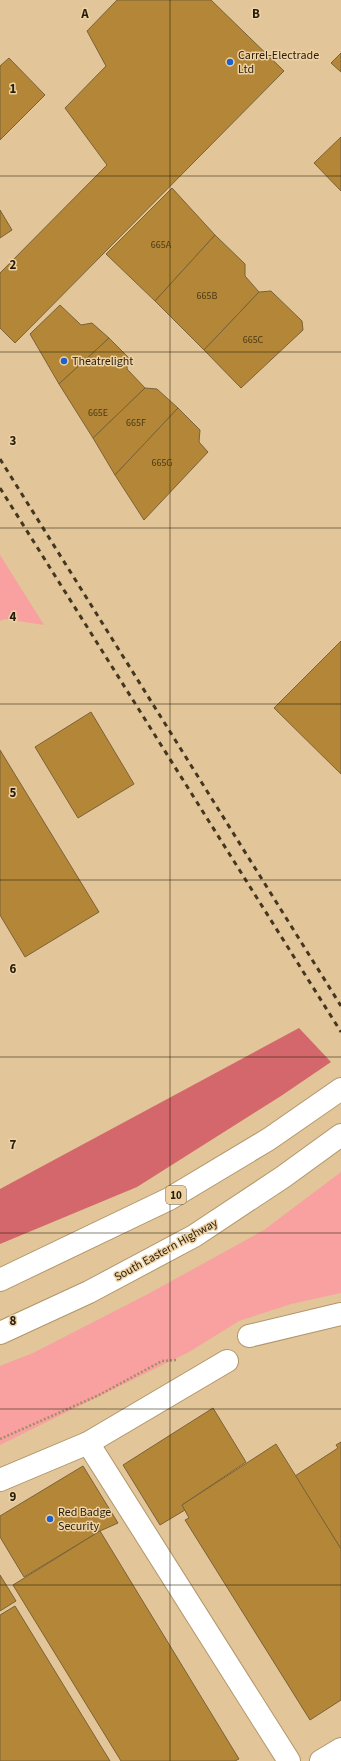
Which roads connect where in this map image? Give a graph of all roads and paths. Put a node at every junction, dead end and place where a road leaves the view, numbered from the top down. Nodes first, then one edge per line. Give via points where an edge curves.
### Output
1 (341, 1089) edge
2 (341, 1135) edge
3 (0, 1280) edge
4 (341, 1314) edge
5 (0, 1333) edge
6 (248, 1336) dead end
7 (162, 1361) dead end
8 (227, 1361) dead end
9 (0, 1439) edge
10 (88, 1443) junction
11 (0, 1480) edge
12 (341, 1749) edge
13 (289, 1761) edge
14 (321, 1761) edge

1 - 3 main road, 10 via 269,1139 170,1199
2 - 5 main road, South Eastern Highway via 194,1236 89,1292
4 - 6 main road
7 - 9 path via 99,1395
8 - 10 main road
10 - 11 main road
10 - 13 main road
12 - 14 main road

